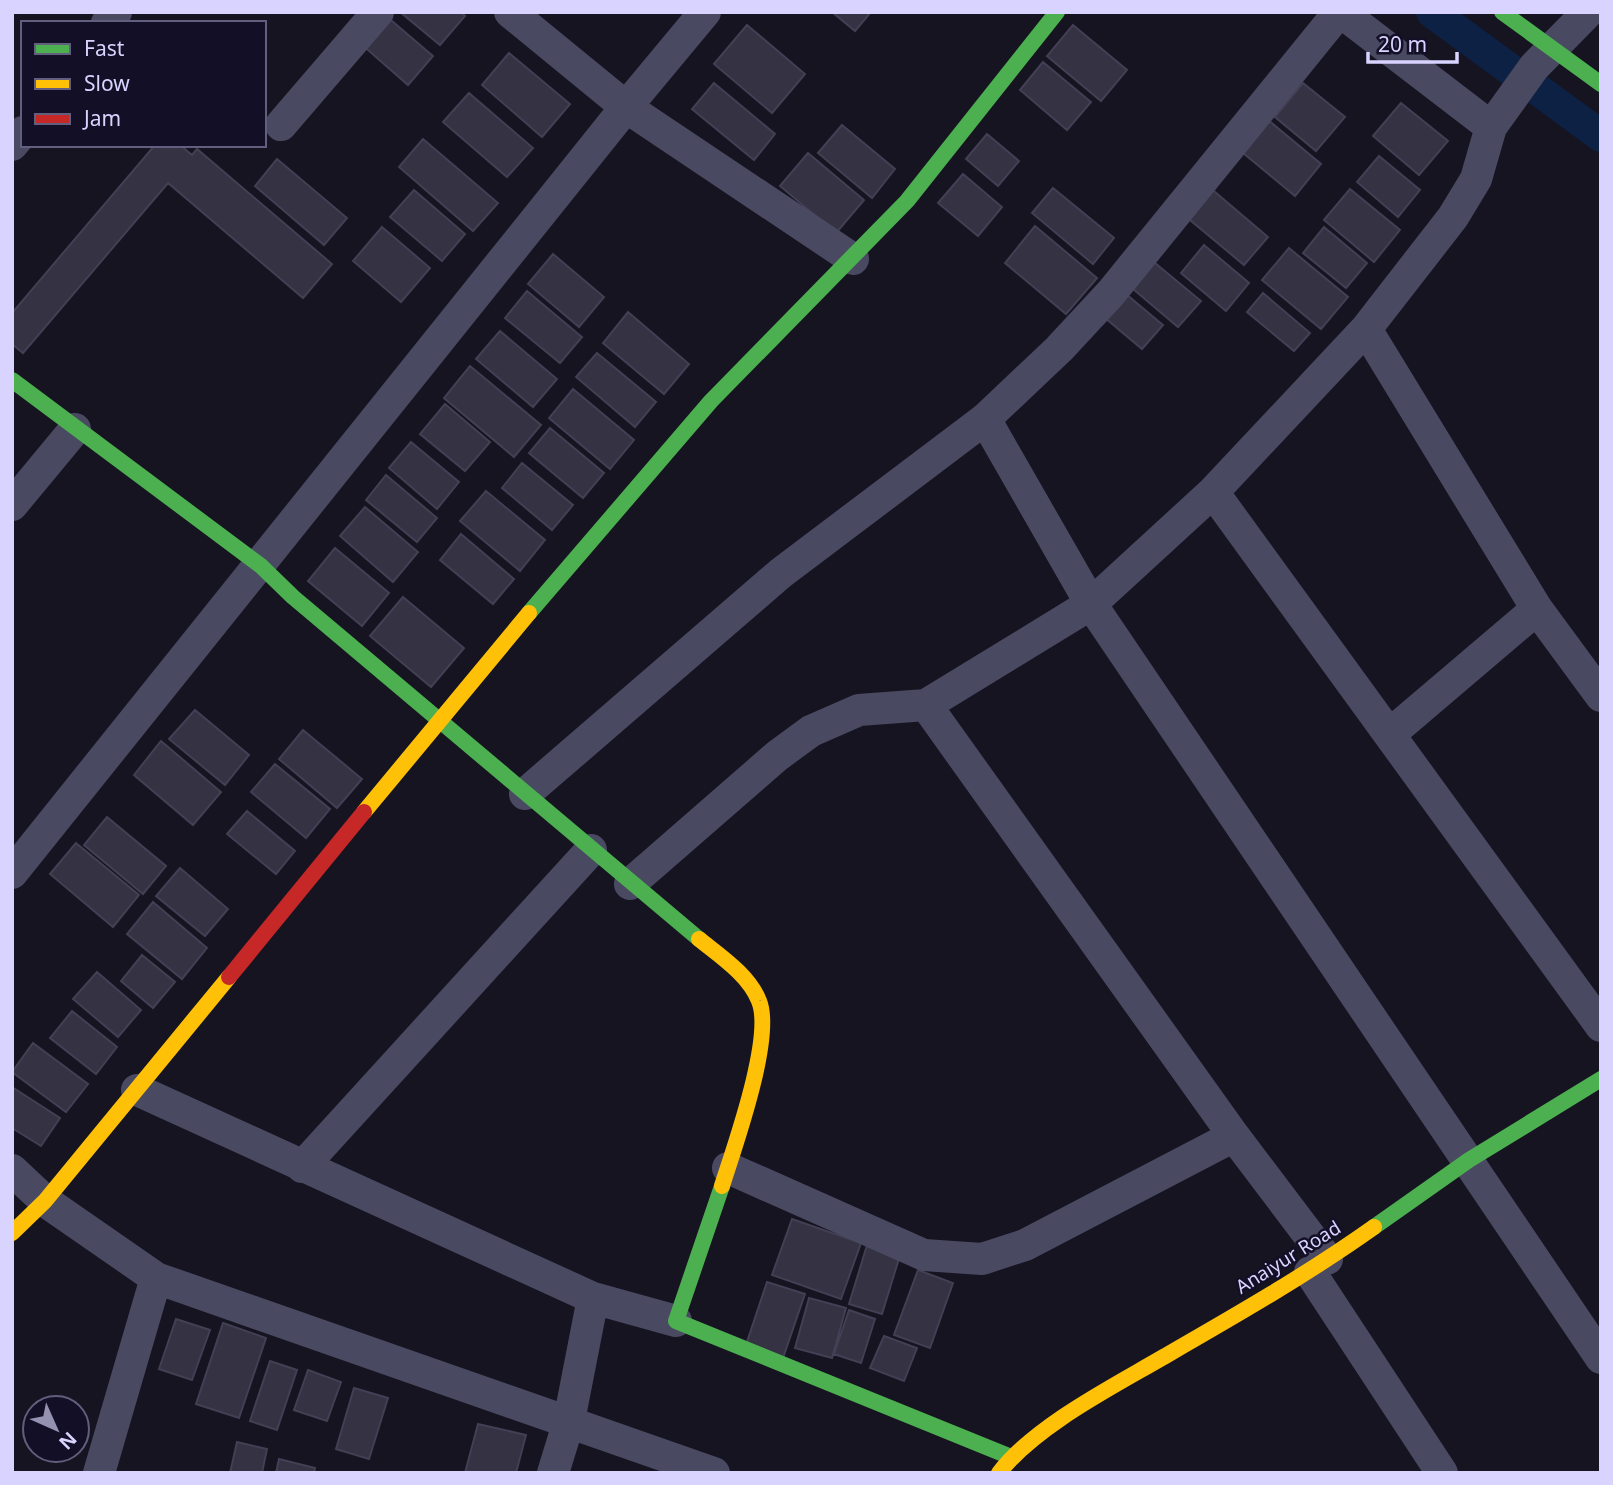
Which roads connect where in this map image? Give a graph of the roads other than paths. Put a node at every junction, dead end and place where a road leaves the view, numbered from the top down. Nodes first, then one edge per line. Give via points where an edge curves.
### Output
1 (378, 12) edge
2 (510, 12) edge
3 (705, 12) edge
4 (1057, 12) edge
5 (1340, 12) edge
6 (1502, 12) edge
7 (1588, 12) edge
8 (1543, 58) junction
9 (1601, 83) edge
10 (626, 107) junction
11 (1499, 116) junction
12 (281, 125) dead end
13 (853, 259) junction
14 (1366, 329) junction
15 (12, 380) edge
16 (985, 419) junction
17 (75, 429) junction
18 (1213, 492) junction
19 (12, 505) edge
20 (261, 566) junction
21 (1091, 604) junction
22 (1537, 610) junction
23 (1601, 696) edge
24 (926, 705) junction
25 (440, 722) junction
26 (1390, 734) junction
27 (525, 794) junction
28 (591, 850) junction
29 (12, 873) edge
30 (630, 884) junction
31 (1601, 1026) edge
32 (1601, 1079) edge
33 (137, 1090) junction
34 (1234, 1136) junction
35 (1469, 1160) junction
36 (302, 1167) junction
37 (728, 1168) junction
38 (12, 1170) edge
39 (45, 1201) junction
40 (12, 1233) edge
41 (1319, 1265) junction
42 (156, 1278) junction
43 (593, 1298) junction
44 (676, 1321) junction
45 (1601, 1358) edge
46 (569, 1421) junction
47 (1011, 1457) junction
48 (99, 1473) edge
49 (553, 1473) edge
50 (715, 1473) edge
51 (999, 1473) edge
52 (1442, 1473) edge

1 - 12 street
2 - 10 street
3 - 10 street
4 - 13 street via 957,143
5 - 11 street
5 - 16 street via 1111,293
6 - 8 street
7 - 8 street
8 - 9 street
8 - 11 street
10 - 13 street
10 - 20 street
11 - 14 street via 1476,179 1453,218
13 - 25 street via 694,420
14 - 18 street
14 - 22 street
15 - 17 street
16 - 21 street
16 - 27 street via 781,573
17 - 19 street
17 - 20 street
18 - 21 street
18 - 26 street
20 - 25 street
20 - 29 street
21 - 24 street
21 - 35 street
22 - 23 street
22 - 26 street
24 - 30 street via 859,710 811,731
24 - 34 street
25 - 27 street
25 - 33 street
26 - 31 street
27 - 28 street
28 - 30 street
28 - 36 street
30 - 37 street via 728,964 752,988 762,1007 764,1031
32 - 35 street, Anaiyur Road
33 - 36 street
33 - 39 street
34 - 37 street via 1025,1245 982,1259 924,1255
34 - 41 street
35 - 41 street, Anaiyur Road
35 - 45 street
36 - 43 street
37 - 44 street
38 - 39 street
39 - 40 street
39 - 42 street
41 - 47 street, Anaiyur Road via 1086,1402
41 - 52 street
42 - 46 street
42 - 48 street
43 - 44 street
43 - 46 street
44 - 47 street
46 - 49 street
46 - 50 street
47 - 51 street, Anaiyur Road

